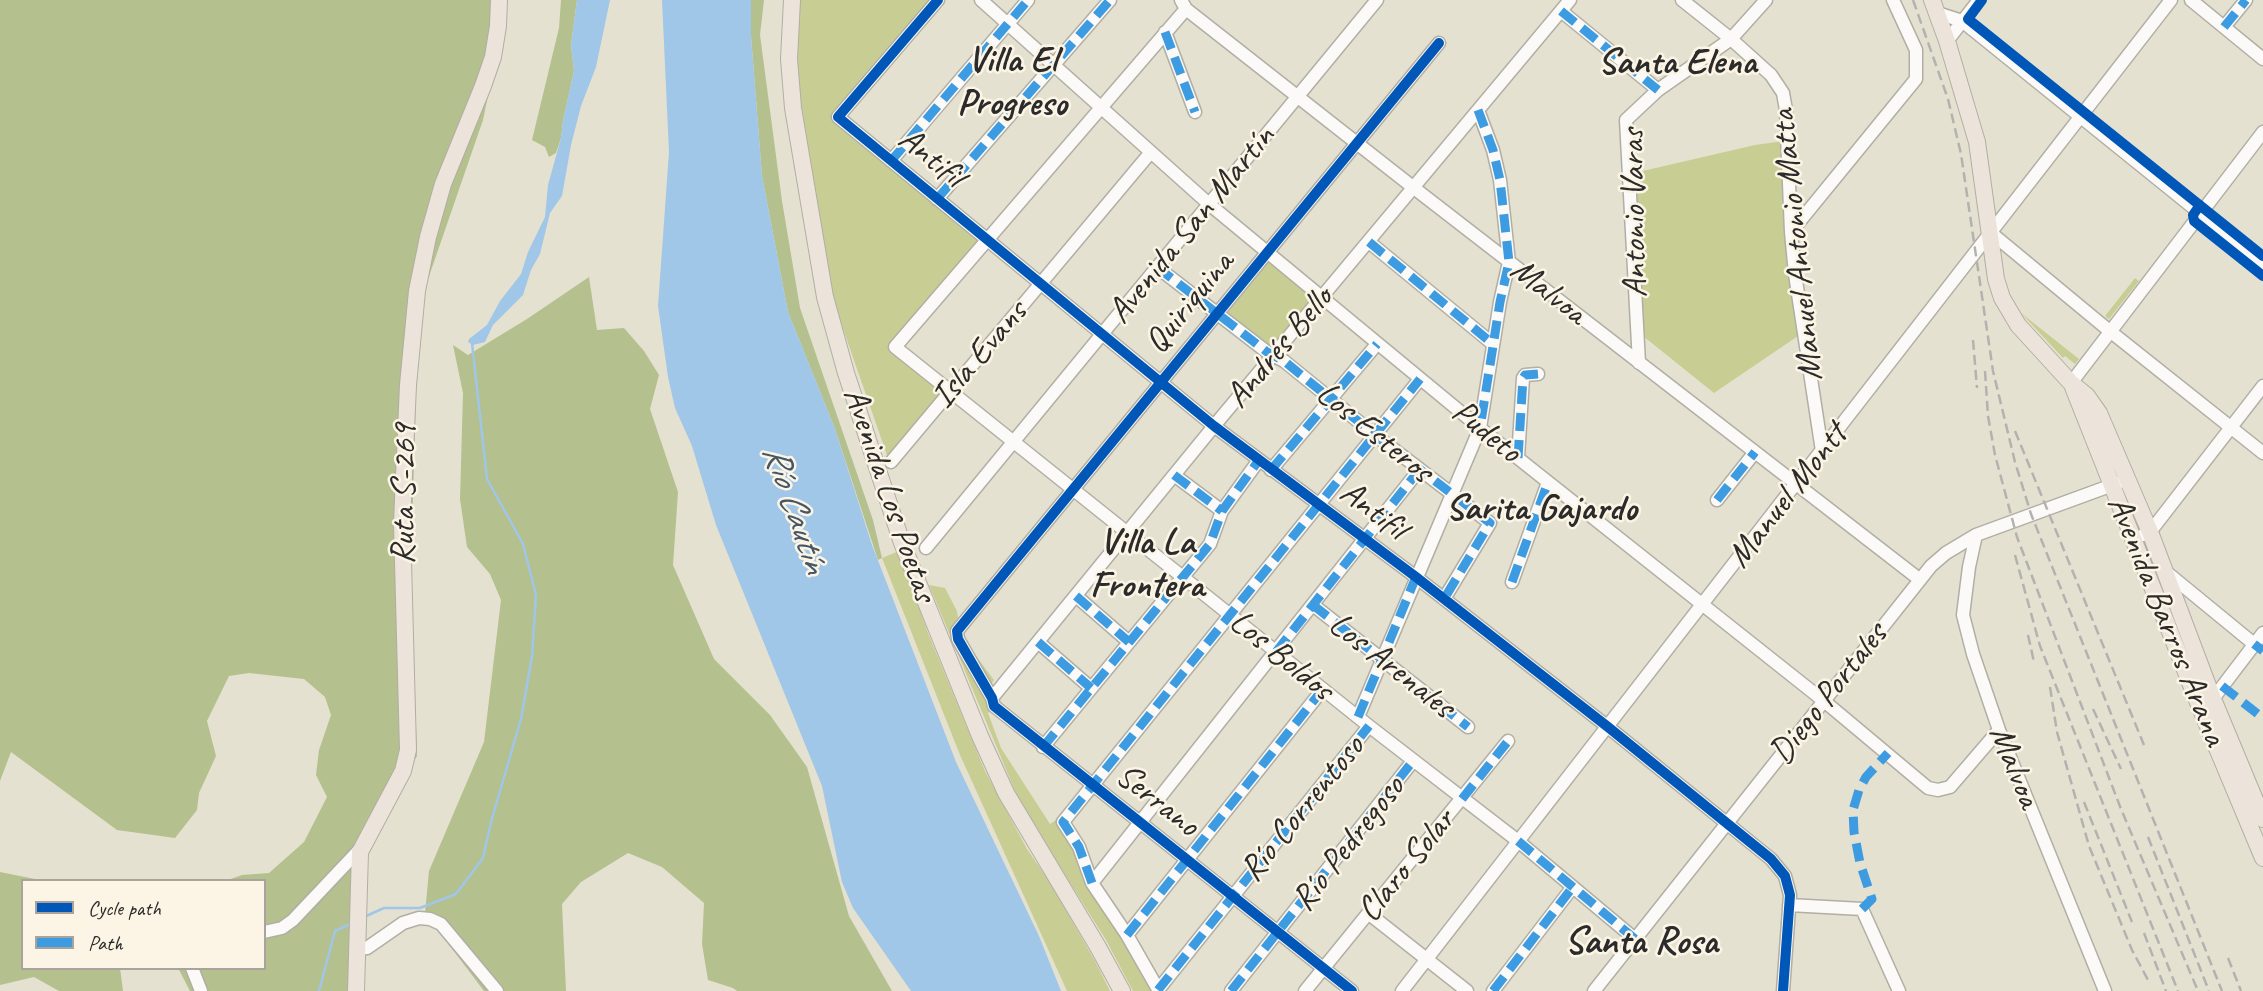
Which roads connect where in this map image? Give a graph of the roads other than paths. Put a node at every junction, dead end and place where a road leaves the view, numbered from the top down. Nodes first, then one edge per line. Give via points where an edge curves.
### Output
1 (499, 0) edge
2 (792, 0) edge
3 (938, 0) edge
4 (981, 0) edge
5 (1028, 0) edge
6 (1110, 0) edge
7 (1377, 0) edge
8 (1570, 0) edge
9 (1682, 0) edge
10 (1766, 0) edge
11 (1893, 0) edge
12 (1979, 0) edge
13 (2171, 0) edge
14 (2191, 0) edge
15 (2246, 0) edge
16 (1183, 4) edge
17 (1935, 6) edge
18 (1561, 11) junction
19 (1962, 21) junction
20 (1007, 24) junction
21 (2224, 27) junction
22 (1166, 32) junction
23 (1731, 39) junction
24 (1947, 40) junction
25 (1439, 43) dead end
26 (2263, 59) edge
27 (1054, 65) junction
28 (1658, 90) junction
29 (1298, 96) junction
30 (1101, 107) junction
31 (1478, 110) junction
32 (1195, 113) dead end
33 (2081, 117) junction
34 (2263, 132) edge
35 (1358, 143) junction
36 (1151, 152) junction
37 (891, 161) junction
38 (1414, 188) junction
39 (937, 199) junction
40 (1209, 204) junction
41 (2200, 213) junction
42 (1791, 232) junction
43 (1990, 232) junction
44 (987, 240) junction
45 (1369, 242) junction
46 (1268, 253) junction
47 (1509, 262) junction
48 (2263, 264) edge
49 (1157, 267) junction
50 (1041, 284) junction
51 (1322, 298) junction
52 (1217, 314) junction
53 (2109, 331) junction
54 (1102, 334) junction
55 (1377, 344) junction
56 (1493, 344) junction
57 (1274, 356) junction
58 (1639, 362) junction
59 (1538, 374) dead end
60 (1420, 379) junction
61 (1161, 383) junction
62 (2071, 383) junction
63 (2263, 386) edge
64 (950, 391) junction
65 (1331, 399) junction
66 (1214, 426) junction
67 (1480, 428) junction
68 (2231, 428) junction
69 (1375, 435) junction
70 (1014, 442) junction
71 (1755, 452) junction
72 (1822, 452) junction
73 (2263, 453) edge
74 (1518, 458) junction
75 (1259, 460) junction
76 (891, 461) dead end
77 (1271, 470) junction
78 (1419, 470) junction
79 (1174, 475) junction
80 (2127, 480) junction
81 (1548, 482) junction
82 (1797, 484) junction
83 (2111, 486) junction
84 (1073, 489) junction
85 (1451, 495) junction
86 (1717, 500) dead end
87 (1317, 505) junction
88 (1222, 511) junction
89 (2150, 532) junction
90 (1127, 533) junction
91 (1976, 535) junction
92 (2133, 539) junction
93 (1364, 541) junction
94 (926, 548) dead end
95 (2162, 569) junction
96 (1183, 577) junction
97 (1416, 577) junction
98 (1919, 579) junction
99 (1512, 582) dead end
100 (1076, 596) junction
101 (1444, 599) junction
102 (1313, 605) junction
103 (1703, 605) junction
104 (1230, 615) junction
105 (957, 632) joint
106 (2263, 633) edge
107 (1038, 642) junction
108 (1129, 642) junction
109 (2255, 644) junction
110 (1276, 652) junction
111 (1381, 659) junction
112 (1091, 688) junction
113 (1323, 689) junction
114 (992, 698) junction
115 (2213, 699) junction
116 (1824, 701) junction
117 (2202, 712) junction
118 (1358, 717) junction
119 (1369, 726) junction
120 (1468, 727) dead end
121 (1608, 727) junction
122 (1998, 730) junction
123 (1508, 741) dead end
124 (1043, 747) junction
125 (1413, 761) junction
126 (1091, 785) junction
127 (1462, 799) junction
128 (2263, 819) edge
129 (1140, 823) junction
130 (1727, 824) junction
131 (1518, 841) junction
132 (361, 848) junction
133 (2263, 857) edge
134 (1187, 860) junction
135 (1092, 883) junction
136 (1572, 888) junction
137 (1234, 895) junction
138 (1789, 905) junction
139 (1368, 913) junction
140 (266, 932) edge
141 (1279, 932) junction
142 (1128, 934) junction
143 (1635, 939) junction
144 (356, 946) junction
145 (1427, 959) junction
146 (1324, 967) junction
147 (193, 970) edge
148 (1600, 988) edge
149 (1159, 990) edge
150 (201, 991) edge
151 (356, 991) edge
152 (497, 991) edge
153 (1122, 991) edge
154 (1231, 991) edge
155 (1305, 991) edge
156 (1352, 991) edge
157 (1402, 991) edge
158 (1468, 991) edge
159 (1493, 991) edge
160 (1783, 991) edge
161 (1899, 991) edge
162 (2105, 991) edge

1 - 132 main road, Ruta S-269 via 489,71 443,184 417,291 403,511 408,750 403,771
2 - 153 main road, Avenida Los Poetas via 789,59 793,108 825,297 902,543 1006,793
3 - 37 street, Antifil via 838,117
4 - 20 street, Pudeto
5 - 20 street
6 - 27 street
7 - 29 street, Avenida San Martín
8 - 18 street, Andrés Bello
9 - 23 street, Manuel Antonio Matta
10 - 23 street, Antonio Varas
11 - 42 street via 1916,50 1916,79
12 - 19 street
13 - 33 street, Manuel Montt
14 - 21 street
15 - 21 street
16 - 22 street
16 - 29 street, Malvoa
17 - 19 street
17 - 24 main road, Avenida Barros Arana
18 - 28 street
18 - 31 street, Andrés Bello
19 - 24 street
19 - 33 street
20 - 27 street, Pudeto
20 - 37 street
21 - 26 street
22 - 30 street
22 - 32 street
23 - 28 street, Antonio Varas
23 - 42 street, Manuel Antonio Matta via 1771,75 1783,93
24 - 43 main road, Avenida Barros Arana via 1977,142
25 - 35 street, Quiriquina
27 - 30 street, Pudeto
27 - 39 street
28 - 58 street, Antonio Varas via 1626,120
29 - 35 street, Malvoa
29 - 40 street, Avenida San Martín
30 - 36 street, Pudeto
30 - 44 street
31 - 38 street, Andrés Bello
31 - 47 street via 1500,180
33 - 41 street
33 - 43 street, Manuel Montt
34 - 41 street
35 - 38 street, Malvoa
35 - 46 street, Quiriquina
36 - 40 street, Pudeto
36 - 50 street, Isla Evans
37 - 39 street, Antifil
38 - 45 street, Andrés Bello
38 - 47 street, Malvoa
39 - 44 street, Antifil
40 - 46 street, Pudeto
40 - 49 street, Avenida San Martín
41 - 48 street
41 - 53 street
42 - 72 street, Manuel Antonio Matta
43 - 53 street
43 - 62 main road, Avenida Barros Arana via 1996,279 2006,307
43 - 72 street, Manuel Montt
44 - 50 street, Antifil
44 - 64 street, Los Boldos via 895,347
45 - 51 street, Andrés Bello
45 - 56 street
46 - 51 street, Pudeto
46 - 52 street, Quiriquina
47 - 56 street
47 - 58 street, Malvoa
49 - 52 street, Los Esteros
49 - 54 street, Avenida San Martín
50 - 54 street, Antifil
50 - 64 street, Isla Evans
51 - 55 street, Pudeto
51 - 57 street, Andrés Bello
52 - 57 street, Los Esteros
52 - 61 street, Quiriquina
53 - 62 street
53 - 68 street
54 - 61 street, Antifil
54 - 70 street, Avenida San Martín
55 - 60 street, Pudeto
55 - 65 street
56 - 67 street
57 - 65 street, Los Esteros
57 - 66 street, Andrés Bello
58 - 71 street, Malvoa
59 - 74 street via 1523,378
60 - 67 street, Pudeto
60 - 69 street
61 - 66 street, Antifil
61 - 84 street, Quiriquina
62 - 80 main road, Avenida Barros Arana via 2099,413
62 - 83 main road, Avenida Barros Arana
63 - 68 street
64 - 70 street, Los Boldos
64 - 76 street, Isla Evans
65 - 69 street, Los Esteros
65 - 77 street
66 - 75 street, Antifil
66 - 79 street, Andrés Bello
67 - 74 street, Pudeto
67 - 85 street
68 - 73 street
68 - 89 street
69 - 78 street, Los Esteros
69 - 87 street
70 - 84 street, Los Boldos
70 - 94 street, Avenida San Martín
71 - 82 street, Malvoa
71 - 86 street
72 - 82 street, Manuel Montt
74 - 81 street, Pudeto
75 - 77 street, Antifil
75 - 88 street
77 - 87 street, Antifil
78 - 85 street, Los Esteros
78 - 93 street
79 - 88 street
79 - 90 street, Andrés Bello
80 - 83 street, Diego Portales
80 - 89 main road, Avenida Barros Arana
81 - 99 street
81 - 103 street, Pudeto
82 - 98 street, Malvoa
82 - 103 street, Manuel Montt
83 - 91 street, Diego Portales
83 - 92 main road, Avenida Barros Arana
84 - 90 street, Los Boldos
84 - 105 street, Quiriquina
85 - 97 street
85 - 101 street, Los Esteros via 1490,523
87 - 93 street, Antifil
87 - 104 street
88 - 96 street via 1210,544
89 - 92 street
89 - 95 main road, Avenida Barros Arana
90 - 96 street, Los Boldos
90 - 100 street, Andrés Bello
91 - 98 street, Diego Portales via 1939,558
91 - 122 street, Malvoa via 1964,615
92 - 117 main road, Avenida Barros Arana
93 - 97 street, Antifil
93 - 102 street
95 - 109 street
95 - 115 main road, Avenida Barros Arana
96 - 104 street, Los Boldos
96 - 108 street
97 - 101 street, Antifil
97 - 111 street
98 - 116 street, Diego Portales
100 - 107 street, Andrés Bello
100 - 108 street
101 - 121 street, Antifil
102 - 110 street
102 - 111 street, Los Arenales
103 - 116 street, Pudeto
103 - 121 street, Manuel Montt
104 - 110 street, Los Boldos
104 - 126 street
105 - 114 street, Serrano
106 - 109 street
107 - 112 street
107 - 114 street, Andrés Bello
108 - 112 street
109 - 115 street
110 - 113 street, Los Boldos
110 - 129 street
111 - 118 street
111 - 120 street, Los Arenales
112 - 124 street
113 - 118 street, Los Boldos
113 - 134 street
114 - 124 street, Serrano via 994,706
115 - 117 street
115 - 128 main road, Avenida Barros Arana
116 - 122 street, Pudeto via 1932,789 1950,787
116 - 130 street, Diego Portales
117 - 133 main road, Avenida Barros Arana
118 - 119 street, Los Boldos
119 - 125 street, Los Boldos
119 - 137 street, Río Correntoso
121 - 130 street, Antifil
121 - 131 street, Manuel Montt
122 - 162 street, Malvoa
123 - 127 street, Claro Solar
124 - 126 street, Serrano
125 - 127 street, Los Boldos
125 - 141 street, Río Pedregoso
126 - 129 street, Serrano
126 - 135 street via 1063,822 1079,847
127 - 131 street, Los Boldos
127 - 139 street, Claro Solar
129 - 134 street, Serrano
129 - 135 street
130 - 138 street, Antifil via 1782,870
130 - 143 street, Diego Portales
131 - 136 street, Los Boldos
131 - 145 street, Manuel Montt
132 - 140 street via 293,920
132 - 144 main road, Ruta S-269
134 - 137 street, Serrano
134 - 142 street
135 - 142 street
136 - 143 street, Los Boldos
136 - 159 street
137 - 141 street, Serrano
137 - 149 street, Río Correntoso
138 - 160 street, Antifil
138 - 161 street via 1862,909
139 - 145 street
139 - 146 street, Claro Solar
141 - 146 street, Serrano
141 - 154 street, Río Pedregoso
142 - 149 street
143 - 148 street, Diego Portales
144 - 151 main road, Ruta S-269
144 - 152 street via 367,948 403,923 430,919 441,924
145 - 157 street, Manuel Montt
145 - 158 street
146 - 155 street, Claro Solar
146 - 156 street, Serrano
147 - 150 street

